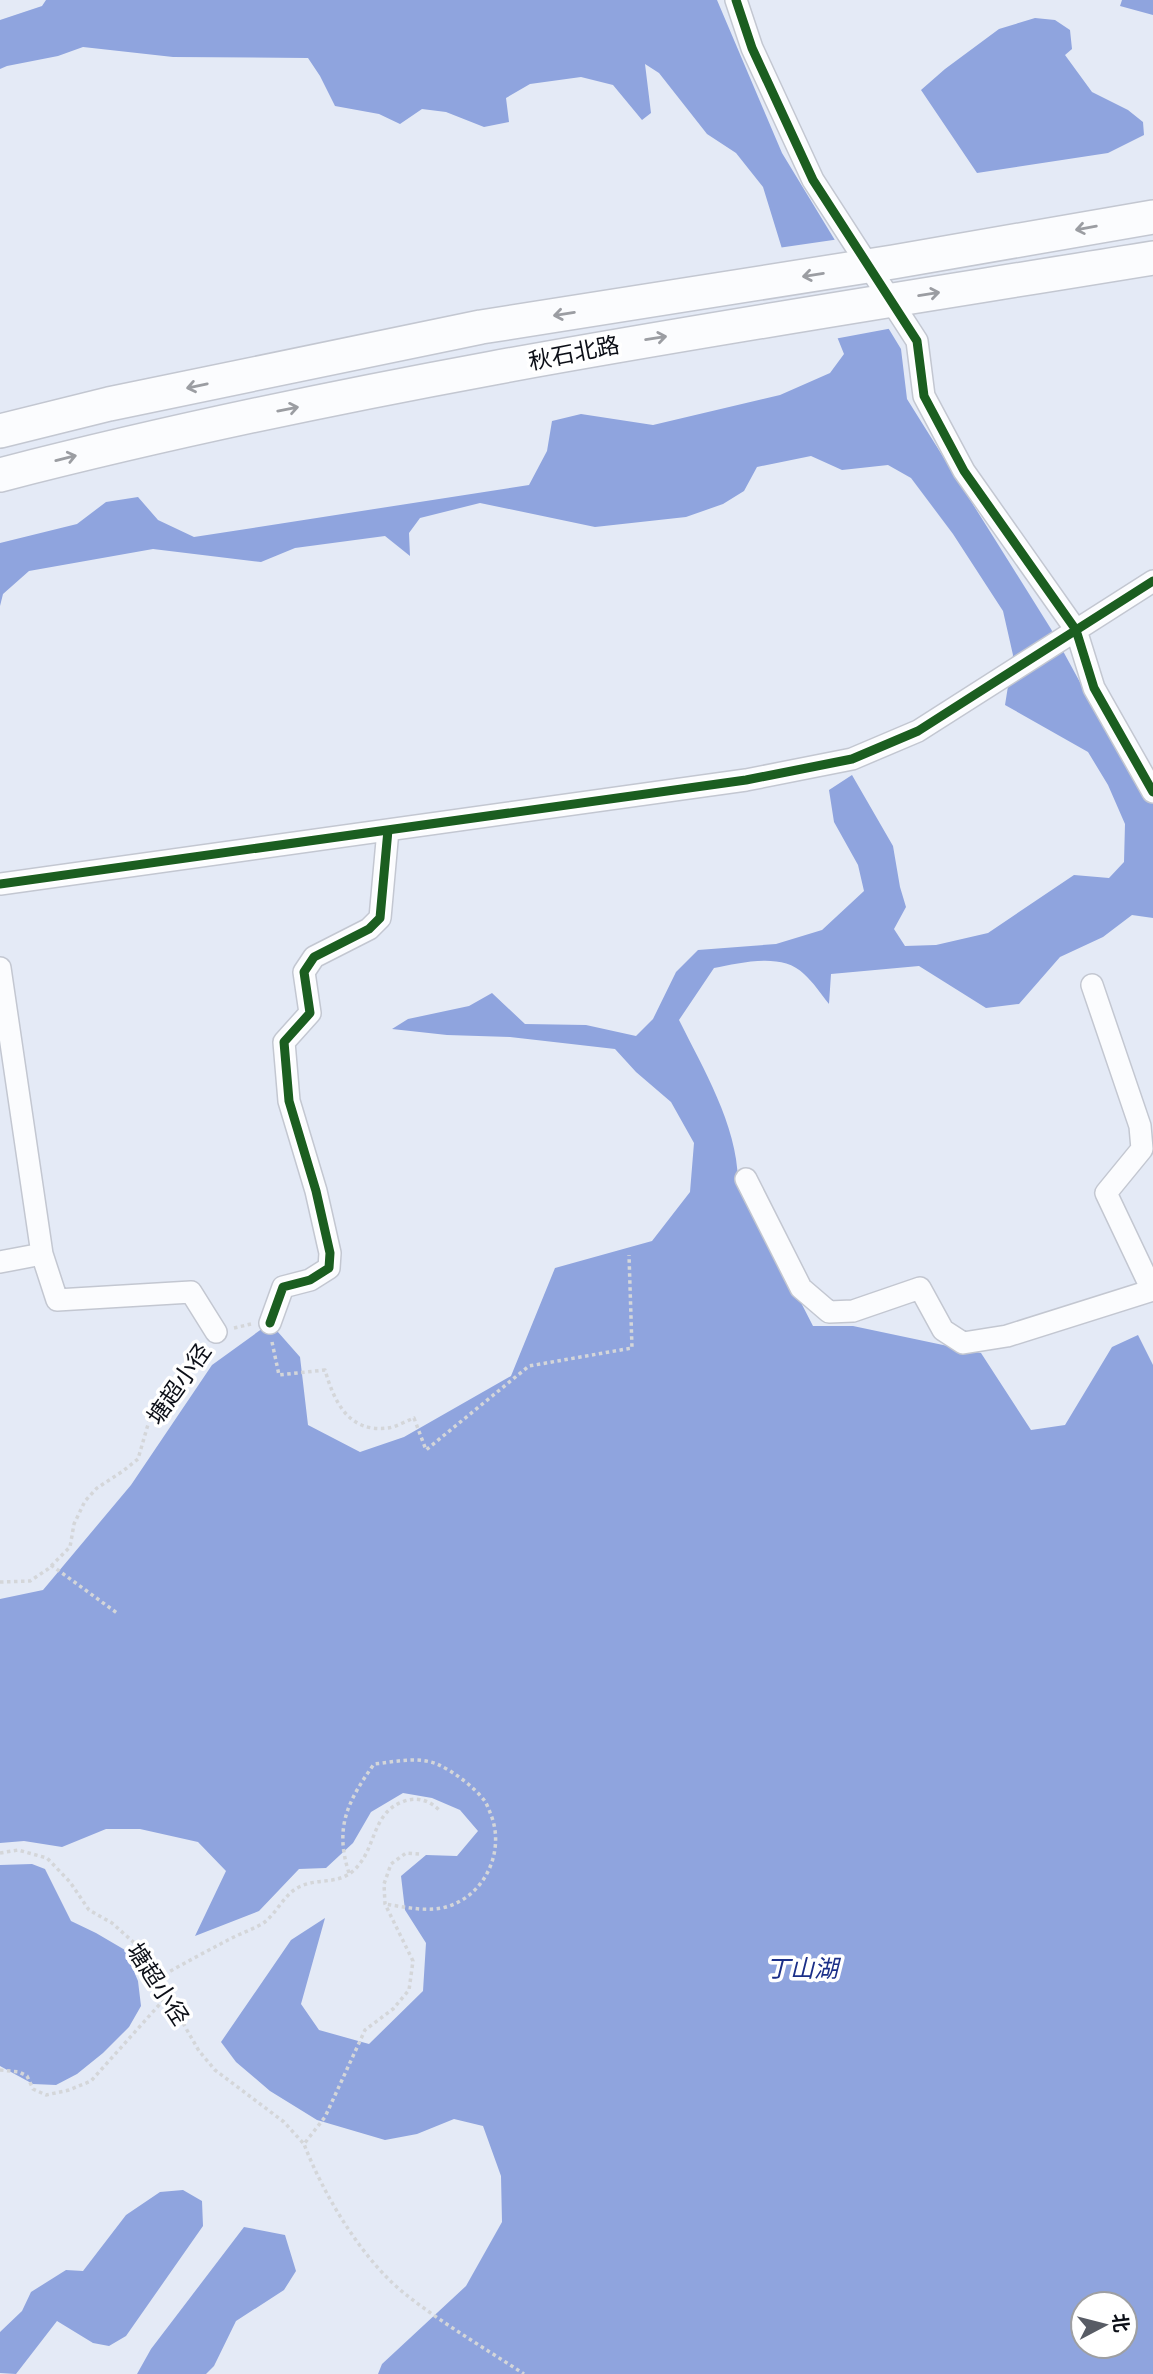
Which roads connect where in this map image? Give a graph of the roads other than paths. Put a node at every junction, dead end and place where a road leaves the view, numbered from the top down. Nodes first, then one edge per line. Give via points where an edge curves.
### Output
1 (736, 0) edge
2 (1153, 216) edge
3 (1153, 258) edge
4 (0, 431) edge
5 (0, 475) edge
6 (1153, 581) edge
7 (1076, 630) junction
8 (1153, 792) edge
9 (388, 830) junction
10 (0, 884) edge
11 (0, 968) edge
12 (1092, 985) dead end
13 (746, 1179) dead end
14 (42, 1254) junction
15 (0, 1262) edge
16 (1153, 1290) edge
17 (264, 1326) road end
18 (216, 1332) road end

1 - 7 street via 751,48 813,180 917,341 923,396 964,471
2 -> 4 main road, 秋石北路 via 481,327
5 -> 3 main road, 秋石北路 via 136,440 589,349
6 - 7 street
7 - 8 street via 1094,688
7 - 9 street via 918,731 852,759 746,780
9 - 10 street
9 - 17 street via 380,918 369,929 314,957 304,972 310,1013 284,1042 289,1101 316,1191 329,1268 310,1280 283,1287
11 - 14 street
12 - 16 street via 1140,1126 1142,1149 1106,1193
13 - 16 street via 801,1288 829,1312 853,1311 920,1288 943,1330 963,1343 1007,1336
14 - 15 street
14 - 18 street via 57,1300 191,1292

